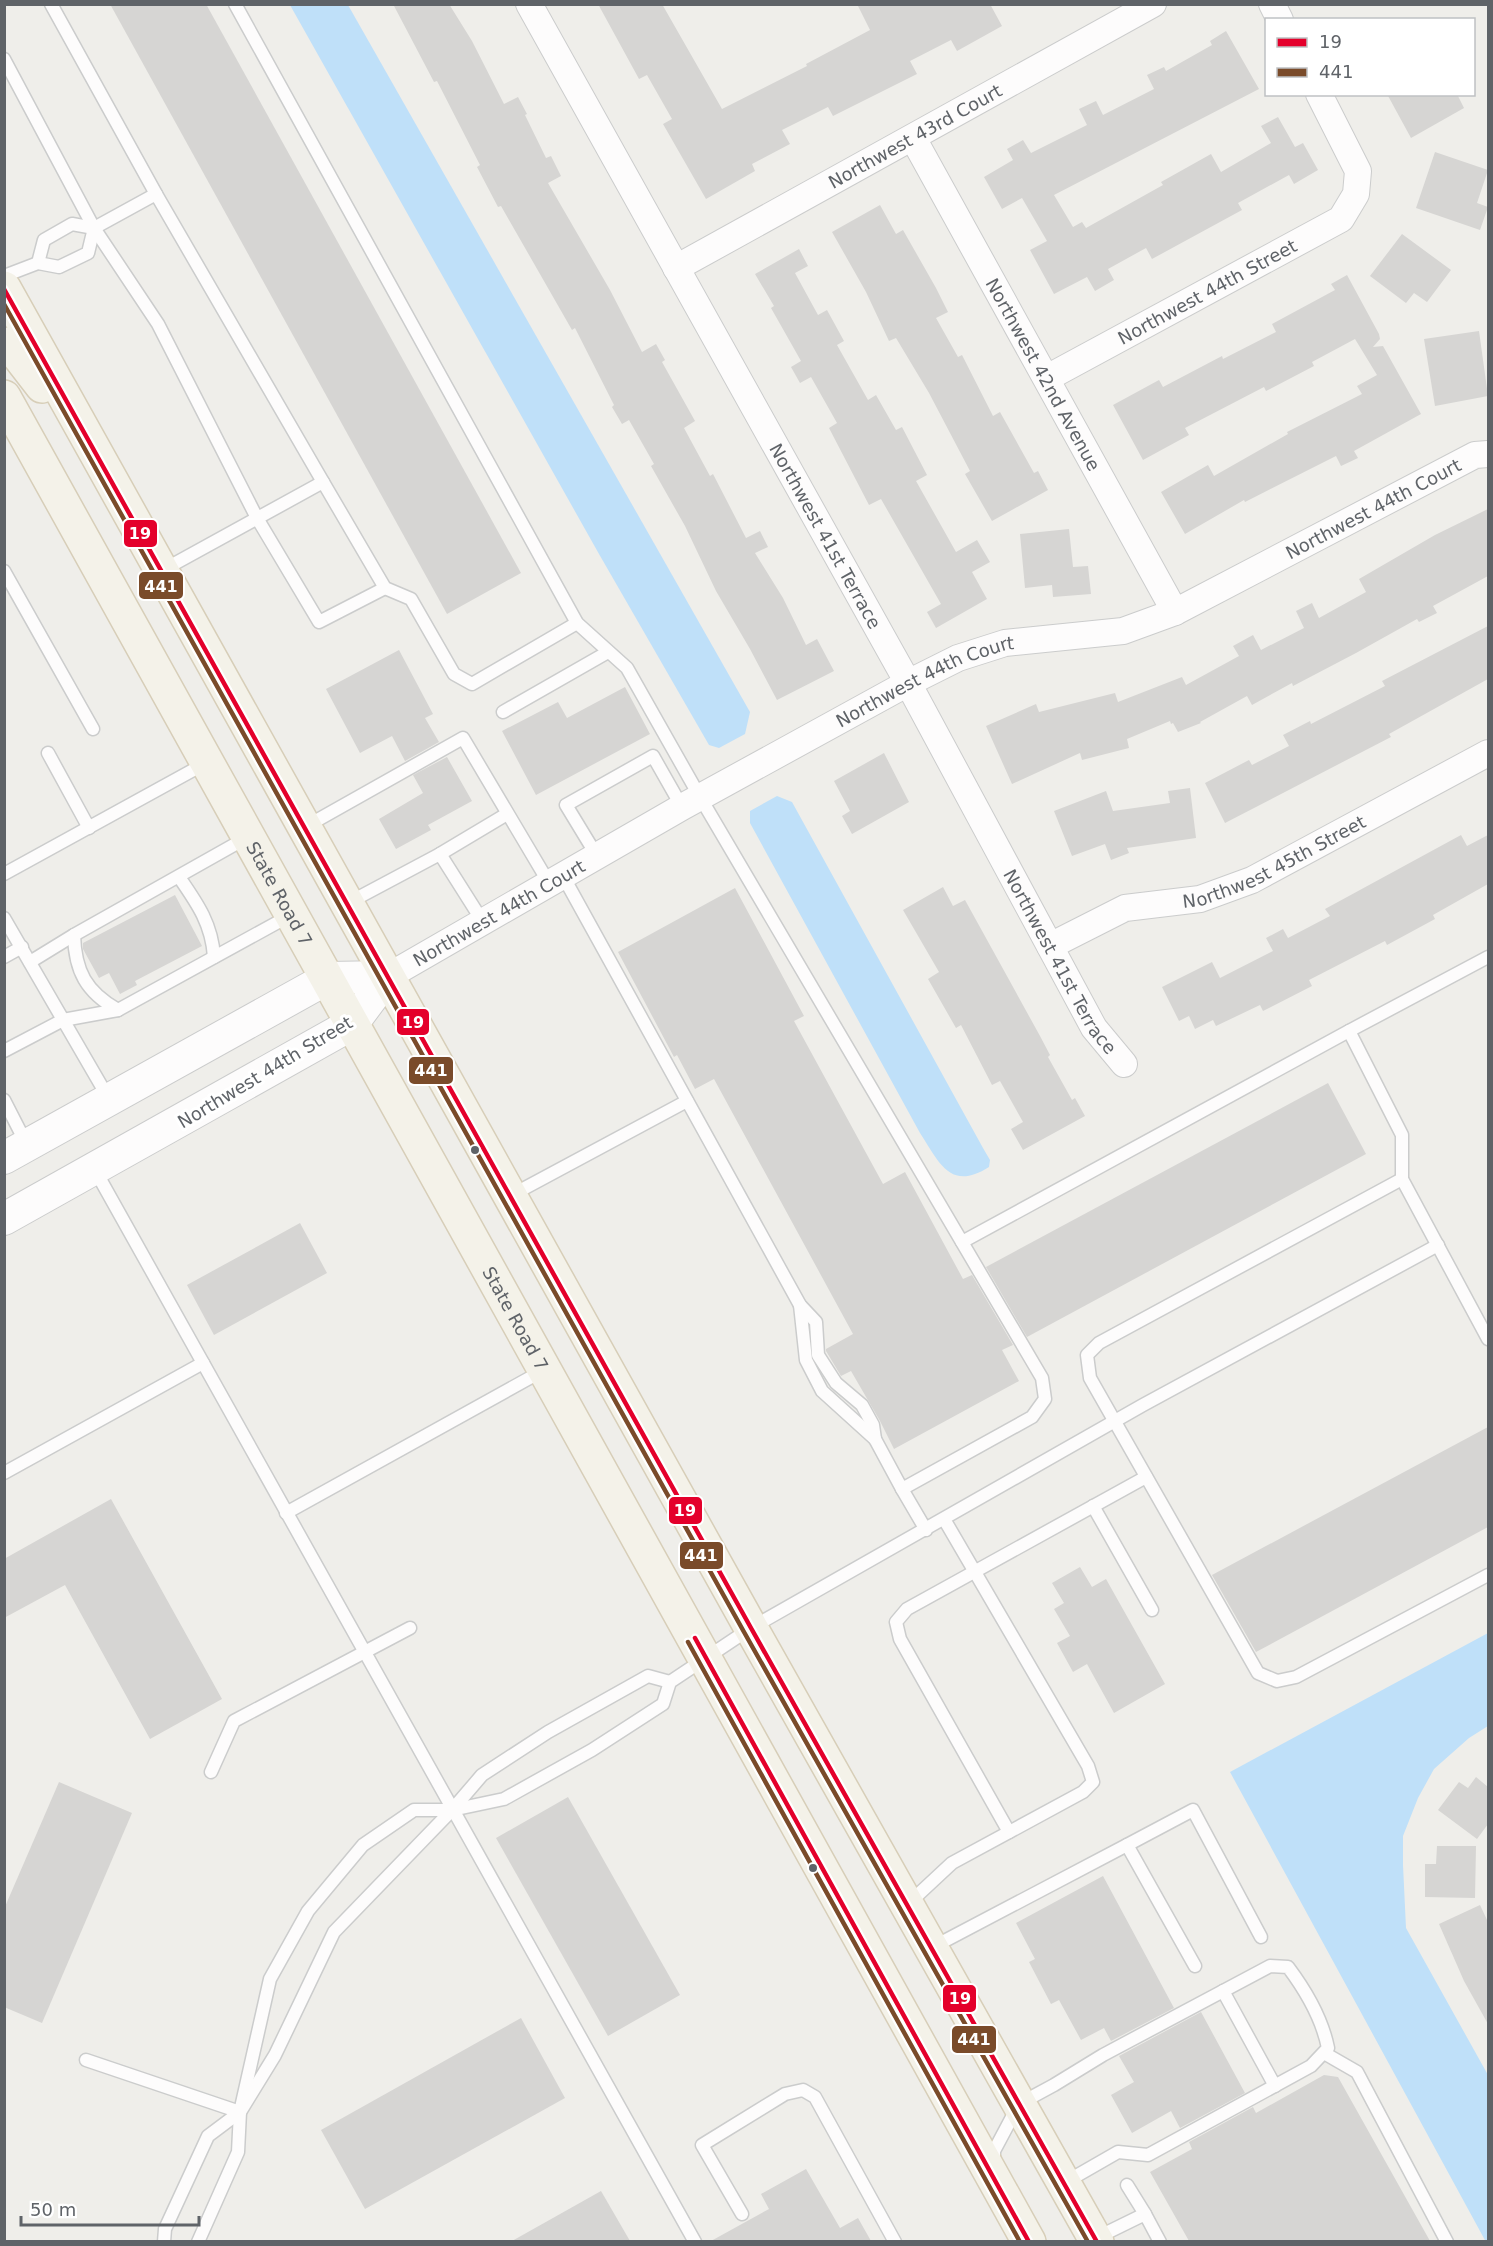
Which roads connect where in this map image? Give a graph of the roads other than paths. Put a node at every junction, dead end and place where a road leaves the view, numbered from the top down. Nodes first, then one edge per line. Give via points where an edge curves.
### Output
1 (51, 4) edge
2 (235, 4) edge
3 (530, 4) edge
4 (1153, 4) edge
5 (1272, 4) edge
6 (1279, 18) edge
7 (4, 59) edge
8 (1320, 96) edge
9 (913, 138) junction
10 (156, 194) junction
11 (94, 228) junction
12 (38, 263) junction
13 (676, 268) junction
14 (4, 276) edge
15 (4, 288) edge
16 (4, 344) edge
17 (1047, 378) junction
18 (4, 397) edge
19 (1488, 454) edge
20 (108, 473) junction
21 (323, 482) junction
22 (257, 518) junction
23 (4, 571) edge
24 (162, 571) junction
25 (385, 588) junction
26 (1175, 612) junction
27 (577, 623) junction
28 (608, 652) junction
29 (908, 683) junction
30 (503, 712) dead end
31 (93, 729) dead end
32 (48, 753) dead end
33 (1488, 753) edge
34 (208, 762) junction
35 (691, 802) junction
36 (507, 814) junction
37 (89, 828) junction
38 (304, 828) junction
39 (249, 837) junction
40 (440, 854) junction
41 (597, 856) junction
42 (4, 874) edge
43 (179, 877) junction
44 (556, 880) junction
45 (346, 904) junction
46 (292, 915) junction
47 (4, 918) edge
48 (483, 922) junction
49 (74, 935) junction
50 (1050, 946) junction
51 (21, 947) junction
52 (4, 957) edge
53 (214, 957) junction
54 (1488, 957) edge
55 (30, 963) junction
56 (387, 977) junction
57 (328, 978) junction
58 (118, 1010) junction
59 (63, 1020) junction
60 (352, 1024) junction
61 (1349, 1031) junction
62 (4, 1051) edge
63 (1124, 1064) dead end
64 (4, 1100) edge
65 (110, 1100) junction
66 (687, 1101) junction
67 (16, 1152) edge
68 (95, 1170) junction
69 (1402, 1179) junction
70 (509, 1196) junction
71 (4, 1219) edge
72 (962, 1242) junction
73 (1438, 1245) junction
74 (800, 1305) junction
75 (1488, 1339) edge
76 (203, 1363) junction
77 (545, 1369) junction
78 (1115, 1422) junction
79 (875, 1439) junction
80 (4, 1473) edge
81 (1146, 1477) junction
82 (902, 1489) junction
83 (1094, 1506) junction
84 (286, 1513) junction
85 (944, 1520) junction
86 (926, 1530) junction
87 (975, 1572) junction
88 (1488, 1575) edge
89 (1152, 1610) dead end
90 (410, 1628) dead end
91 (751, 1628) junction
92 (364, 1653) junction
93 (706, 1657) junction
94 (670, 1682) junction
95 (211, 1772) dead end
96 (452, 1810) junction
97 (1009, 1832) junction
98 (1127, 1845) junction
99 (907, 1905) junction
100 (1261, 1937) dead end
101 (931, 1948) junction
102 (1195, 1966) dead end
103 (1223, 1991) junction
104 (1324, 2053) junction
105 (86, 2060) dead end
106 (1275, 2086) junction
107 (1019, 2104) junction
108 (240, 2112) junction
109 (994, 2178) junction
110 (1064, 2183) junction
111 (1127, 2185) dead end
112 (742, 2214) dead end
113 (1145, 2214) junction
114 (1096, 2240) edge
115 (164, 2241) edge
116 (198, 2241) edge
117 (695, 2241) edge
118 (895, 2241) edge
119 (1029, 2241) edge
120 (1160, 2241) edge
121 (1447, 2241) edge

1 - 10 lane
2 - 27 lane
3 - 13 street, Northwest 41st Terrace
4 - 9 street, Northwest 43rd Court
5 - 6 street
7 - 11 lane
8 - 17 street, Northwest 44th Street via 1358,171 1356,194 1341,219
9 - 13 street, Northwest 43rd Court
9 - 17 street, Northwest 42nd Avenue
10 - 11 lane
10 - 21 lane
11 - 12 lane via 72,224 44,240
11 - 12 lane via 88,253 59,267
11 - 22 lane via 158,324
12 - 14 lane
13 - 29 street, Northwest 41st Terrace
15 - 20 main road
16 - 20 main road via 18,355
17 - 26 street, Northwest 42nd Avenue
18 - 34 main road, State Road 7
19 - 26 street, Northwest 44th Court via 1475,455
20 - 24 main road
21 - 22 lane
21 - 25 lane
22 - 24 lane
22 - 25 lane via 320,622
23 - 31 lane
24 - 38 main road
25 - 27 lane via 411,599 454,674 472,684
26 - 29 street, Northwest 44th Court via 1123,631 1005,644 958,658
27 - 28 lane
28 - 30 lane
28 - 35 lane via 627,668
29 - 35 street, Northwest 44th Court
29 - 50 street, Northwest 41st Terrace
32 - 37 lane
33 - 50 street, Northwest 45th Street via 1252,880 1200,899 1125,908
34 - 37 lane
34 - 39 main road, State Road 7
35 - 41 street, Northwest 44th Court
35 - 41 lane via 653,756 566,805
35 - 72 lane
36 - 38 lane via 463,738
36 - 40 lane
36 - 44 lane
37 - 42 lane
38 - 45 main road
39 - 43 lane
39 - 46 main road, State Road 7
40 - 45 lane
40 - 48 lane
41 - 44 street, Northwest 44th Court
43 - 49 lane
43 - 53 lane via 209,925
44 - 48 street, Northwest 44th Court
44 - 66 lane
45 - 56 main road
46 - 53 lane
46 - 57 main road, State Road 7
47 - 51 lane
48 - 56 street, Northwest 44th Court
49 - 55 lane
49 - 58 lane via 75,956 82,974 101,1000
50 - 63 street, Northwest 41st Terrace via 1094,1028
51 - 52 lane
51 - 55 lane
53 - 58 lane
54 - 61 lane
55 - 59 lane
56 - 57 street
56 - 60 street, Northwest 44th Street
56 - 70 main road
57 - 60 main road, State Road 7
57 - 65 street
58 - 59 lane
59 - 62 lane
59 - 65 lane
60 - 68 street, Northwest 44th Street
60 - 77 main road, State Road 7
61 - 69 lane via 1402,1135
61 - 72 lane
64 - 67 lane
65 - 67 street
66 - 70 lane
66 - 74 lane
68 - 71 street, Northwest 44th Street
68 - 76 lane
69 - 73 lane
69 - 78 lane via 1100,1343 1087,1355 1090,1378
70 - 91 main road
72 - 82 lane via 1042,1378 1045,1399 1032,1417
73 - 75 lane
73 - 78 lane
74 - 79 lane via 816,1322 818,1355 836,1383 862,1405 873,1425
74 - 79 lane via 806,1360 822,1391
76 - 80 lane
76 - 84 lane
77 - 84 lane
77 - 93 main road, State Road 7
78 - 81 lane
78 - 85 lane
79 - 82 lane
81 - 83 lane
81 - 88 lane via 1258,1673 1277,1681 1296,1677
82 - 86 lane
83 - 87 lane
83 - 89 lane
84 - 92 lane
85 - 86 lane
85 - 87 lane
86 - 91 lane
87 - 97 lane via 907,1610 896,1622 900,1639
87 - 97 lane via 1088,1766 1093,1782 1083,1792
90 - 92 lane
91 - 93 lane
91 - 99 main road
92 - 95 lane via 234,1721
92 - 96 lane
93 - 94 lane
93 - 109 main road, State Road 7
94 - 96 lane via 663,1704 592,1750 504,1799
94 - 96 lane via 648,1676 548,1732 482,1775
96 - 108 lane via 334,1932 275,2055
96 - 108 lane via 414,1810 371,1839 308,1911 270,1979
96 - 117 lane
97 - 99 lane via 952,1863
98 - 100 lane via 1193,1810
98 - 101 lane
98 - 102 lane
99 - 101 main road
101 - 107 main road
103 - 104 lane via 1270,1966 1288,1967 1324,2027 1328,2048
103 - 106 lane
103 - 107 lane
104 - 106 lane via 1311,2066
104 - 121 lane via 1357,2072
105 - 108 lane
106 - 110 lane via 1148,2155 1118,2152
107 - 109 lane via 994,2151
107 - 110 main road
108 - 115 lane via 208,2136 165,2229
108 - 116 lane via 238,2152
109 - 119 main road, State Road 7
110 - 114 main road
111 - 113 lane
112 - 118 lane via 702,2145 785,2094 803,2090 815,2097
113 - 114 lane
113 - 120 lane

